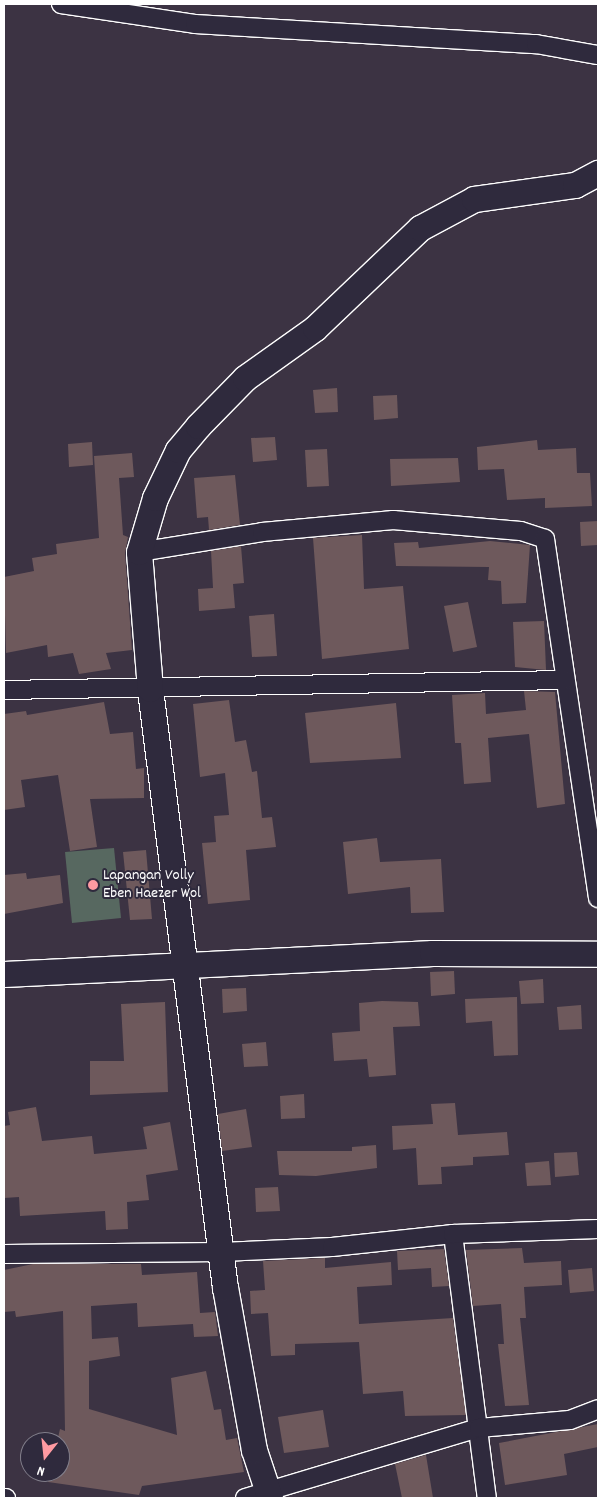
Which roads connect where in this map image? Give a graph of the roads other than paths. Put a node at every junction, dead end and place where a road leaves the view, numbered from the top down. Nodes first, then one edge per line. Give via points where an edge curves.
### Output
1 (61, 4) edge
2 (598, 55) edge
3 (598, 173) edge
4 (139, 552) junction
5 (565, 680) junction
6 (150, 689) junction
7 (4, 690) edge
8 (598, 898) edge
9 (598, 954) edge
10 (184, 968) junction
11 (4, 974) edge
12 (598, 1229) edge
13 (453, 1234) junction
14 (222, 1252) junction
15 (4, 1254) edge
16 (598, 1409) edge
17 (478, 1428) junction
18 (269, 1495) edge
19 (245, 1498) edge
20 (487, 1498) edge

1 - 2 street via 195,24 536,44
3 - 4 street via 575,184 474,199 420,228 315,328 245,378 198,426 178,450 163,482
4 - 5 street via 262,532 393,520 536,534 545,539
4 - 6 street
5 - 6 street
5 - 8 street
6 - 7 street
6 - 10 street
9 - 10 street via 432,953
10 - 11 street
10 - 14 street
12 - 13 street
13 - 14 street via 332,1247
13 - 17 street
14 - 15 street
14 - 18 street via 248,1417
16 - 17 street via 570,1420
17 - 18 street
17 - 20 street
18 - 19 street

